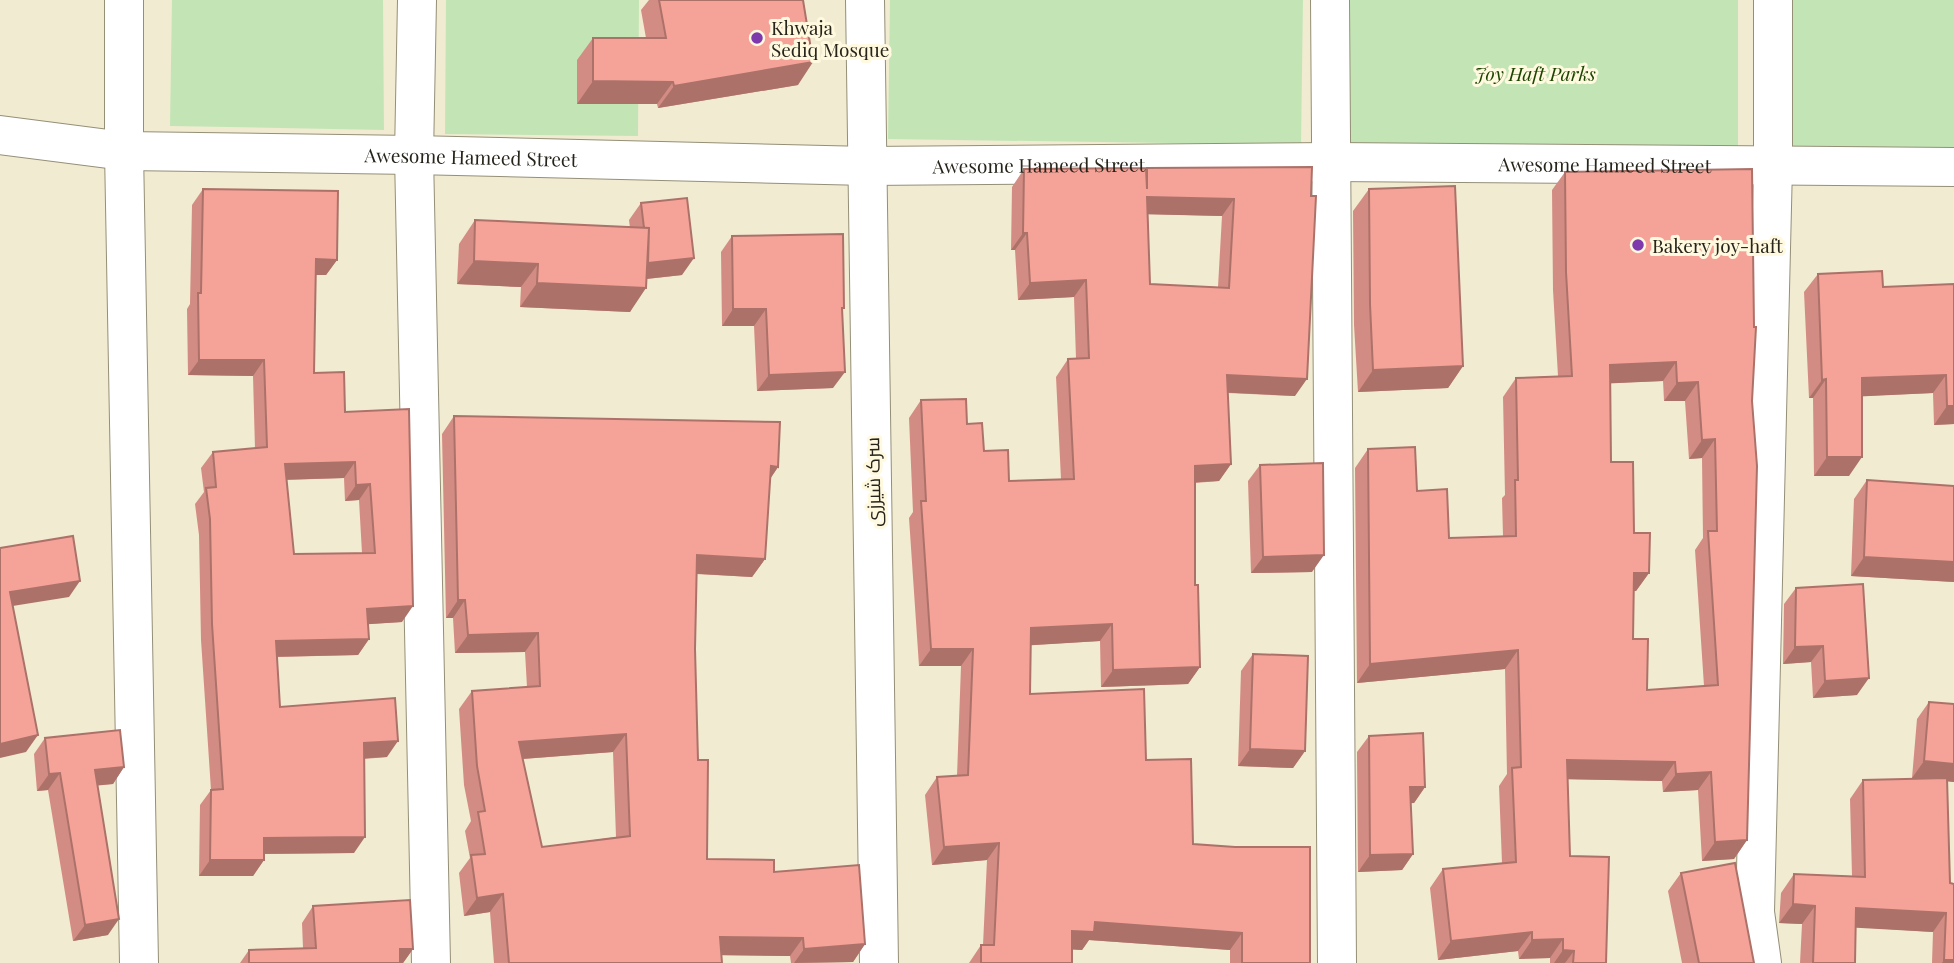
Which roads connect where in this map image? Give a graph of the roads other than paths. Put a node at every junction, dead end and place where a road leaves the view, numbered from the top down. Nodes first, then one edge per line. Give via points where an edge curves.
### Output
1 (124, 0) edge
2 (417, 0) edge
3 (865, 0) edge
4 (1330, 0) edge
5 (1773, 0) edge
6 (0, 135) edge
7 (124, 150) junction
8 (414, 155) junction
9 (1332, 162) junction
10 (867, 166) junction
11 (1773, 166) junction
12 (1954, 167) edge
13 (139, 963) edge
14 (431, 963) edge
15 (879, 963) edge
16 (1337, 963) edge
17 (1762, 963) edge

1 - 7 street
2 - 8 street
3 - 10 street, سرک شیرزی
4 - 9 street
5 - 11 street
6 - 7 street, Awesome Hameed Street
7 - 8 street, Awesome Hameed Street
7 - 13 street
8 - 10 street, Awesome Hameed Street
8 - 14 street
9 - 10 street, Awesome Hameed Street
9 - 11 street, Awesome Hameed Street
9 - 16 street
10 - 15 street, سرک شیرزی
11 - 12 street, Awesome Hameed Street
11 - 17 street via 1755,912

